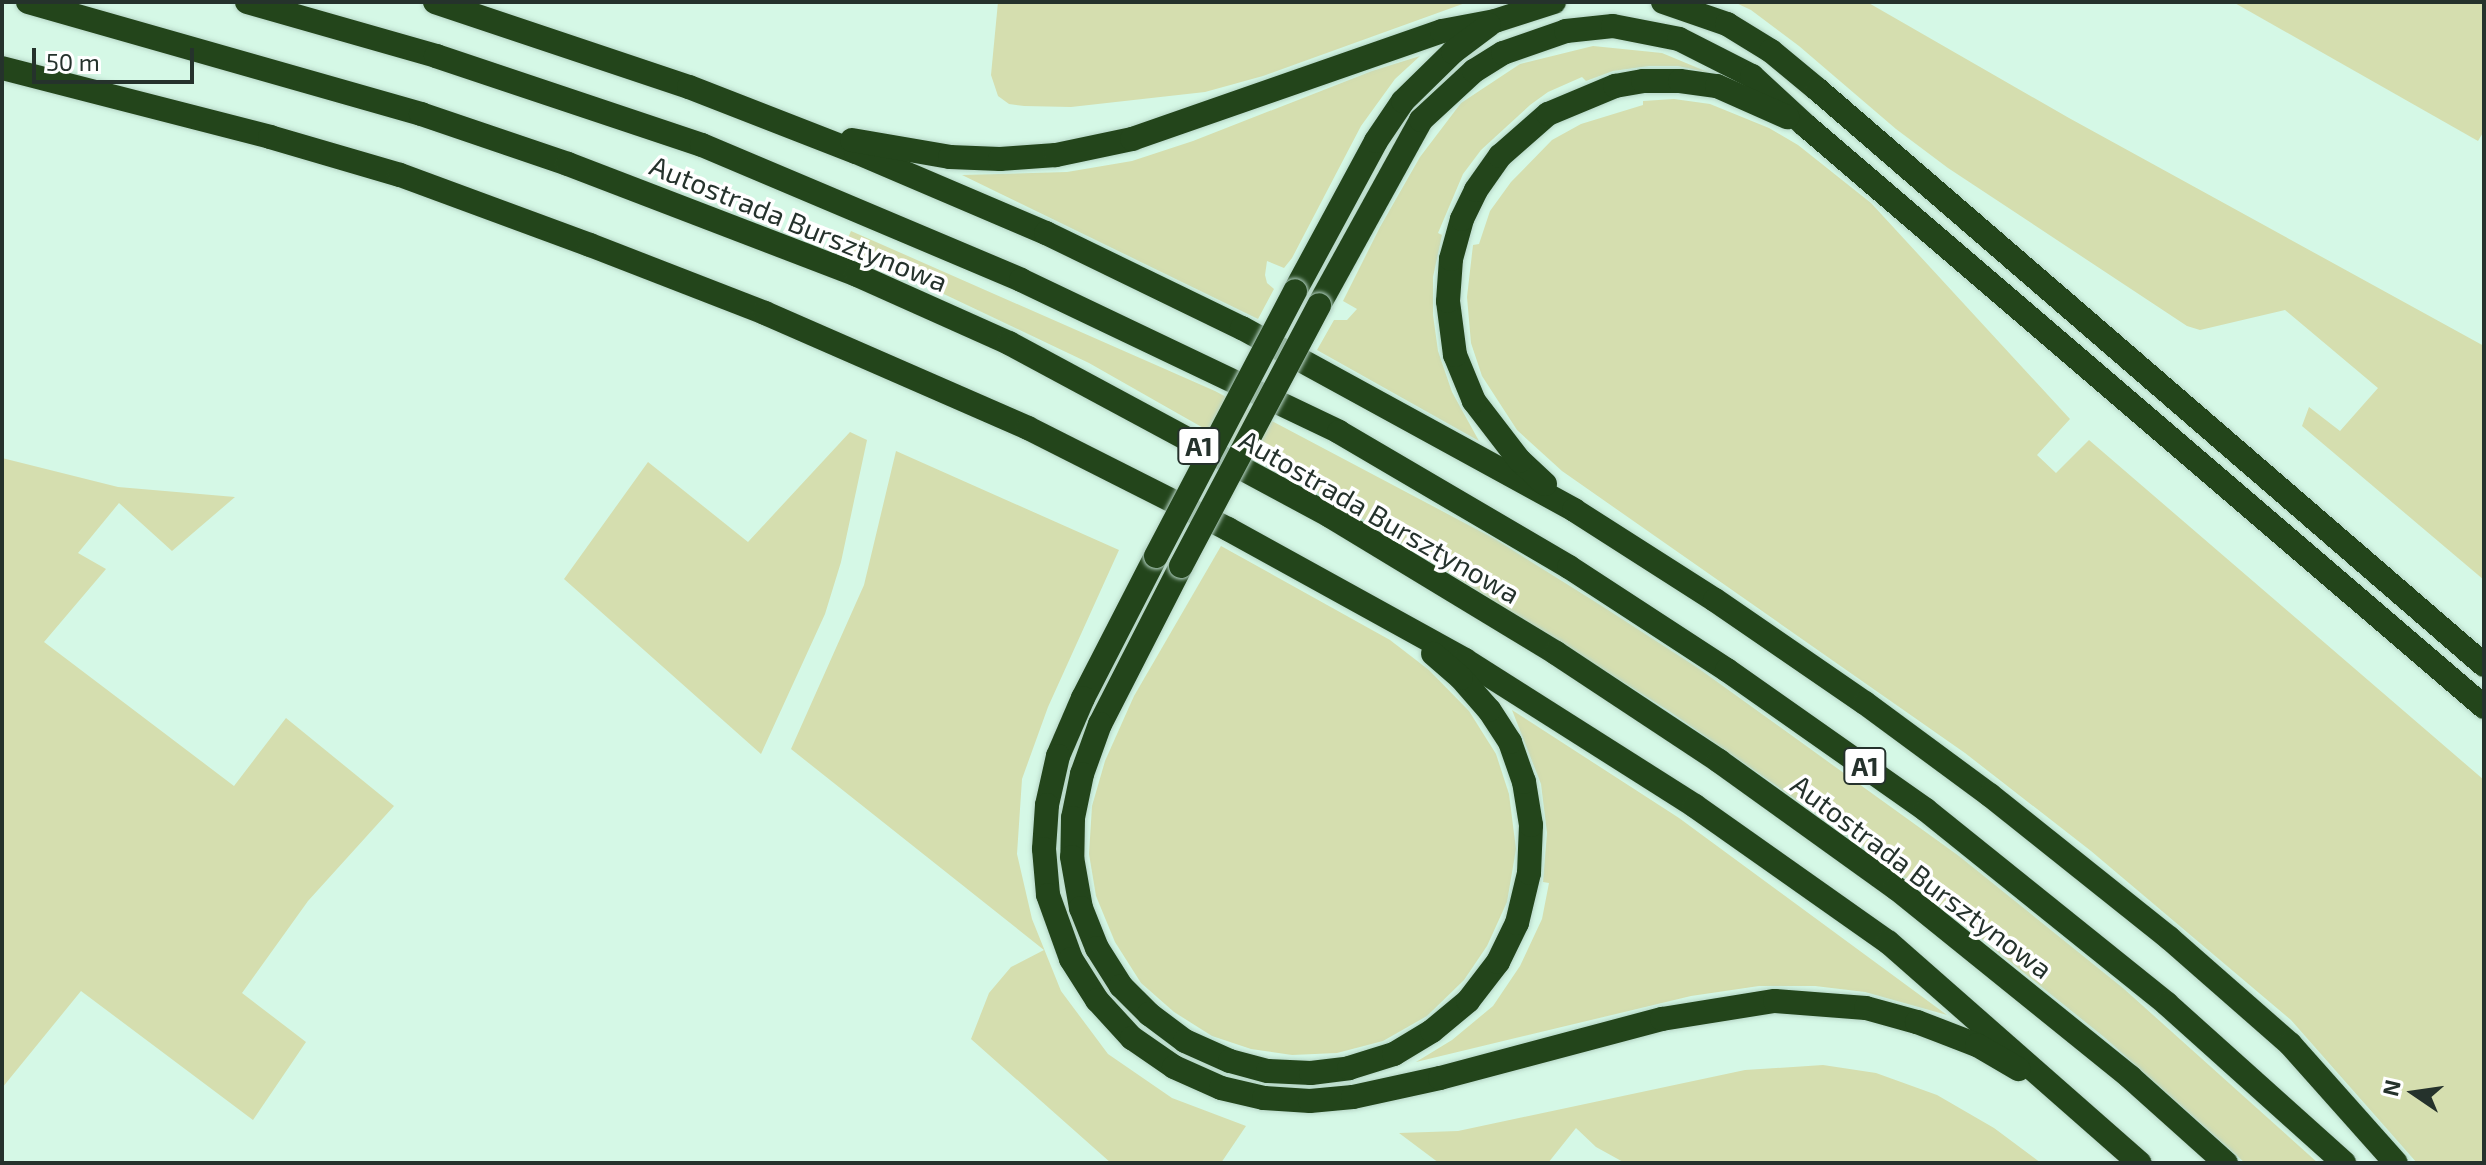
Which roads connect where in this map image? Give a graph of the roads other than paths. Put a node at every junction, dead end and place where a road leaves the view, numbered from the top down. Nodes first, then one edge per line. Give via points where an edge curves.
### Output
1 (28, 2) edge
2 (247, 2) edge
3 (435, 2) edge
4 (1554, 2) edge
5 (1663, 2) edge
6 (1495, 21) junction
7 (2, 68) edge
8 (1805, 125) junction
9 (806, 132) junction
10 (1574, 510) junction
11 (1395, 621) junction
12 (2484, 665) edge
13 (2484, 707) edge
14 (2067, 1098) junction
15 (2140, 1163) edge
16 (2226, 1163) edge
17 (2344, 1163) edge
18 (2396, 1163) edge

1 - 16 highway, Autostrada Bursztynowa / A1 via 391,105 568,164 843,269 1009,343 1330,516 1556,653 1719,761 1907,897 2130,1077
2 - 17 highway, Autostrada Bursztynowa / A1 via 436,56 702,145 1021,280 1339,432 1569,567 1835,745 2062,917
3 - 9 highway via 617,61
4 - 6 highway
5 - 12 highway via 1727,24 1806,79
6 - 9 highway via 1442,31 1132,139 1056,155 950,157
6 - 14 highway, bridge via 1444,60 1403,101 1376,141 1083,698 1058,756 1044,849 1048,895 1071,959 1097,1000 1132,1038 1174,1067 1221,1088 1264,1098 1353,1097 1662,1019 1775,1001 1866,1008 1917,1022 1977,1045
7 - 11 highway via 400,175 765,313 1028,428
8 - 10 highway via 1717,86 1643,81 1615,86 1548,114 1500,156 1476,190 1451,259 1448,301 1455,355 1474,401 1499,435
8 - 11 highway, bridge via 1752,76 1679,39 1613,26 1536,39 1474,71 1421,120 1100,724 1073,818 1072,857 1081,908 1097,948 1121,986 1185,1041 1230,1061 1268,1071 1311,1073 1394,1054 1468,1001 1498,962 1517,923 1529,873 1531,825 1510,742 1461,678
8 - 13 highway
9 - 10 highway via 1046,233 1242,328
10 - 18 highway via 1803,660 1990,795 2169,938 2290,1044
11 - 14 highway via 1695,806 1862,923
14 - 15 highway

